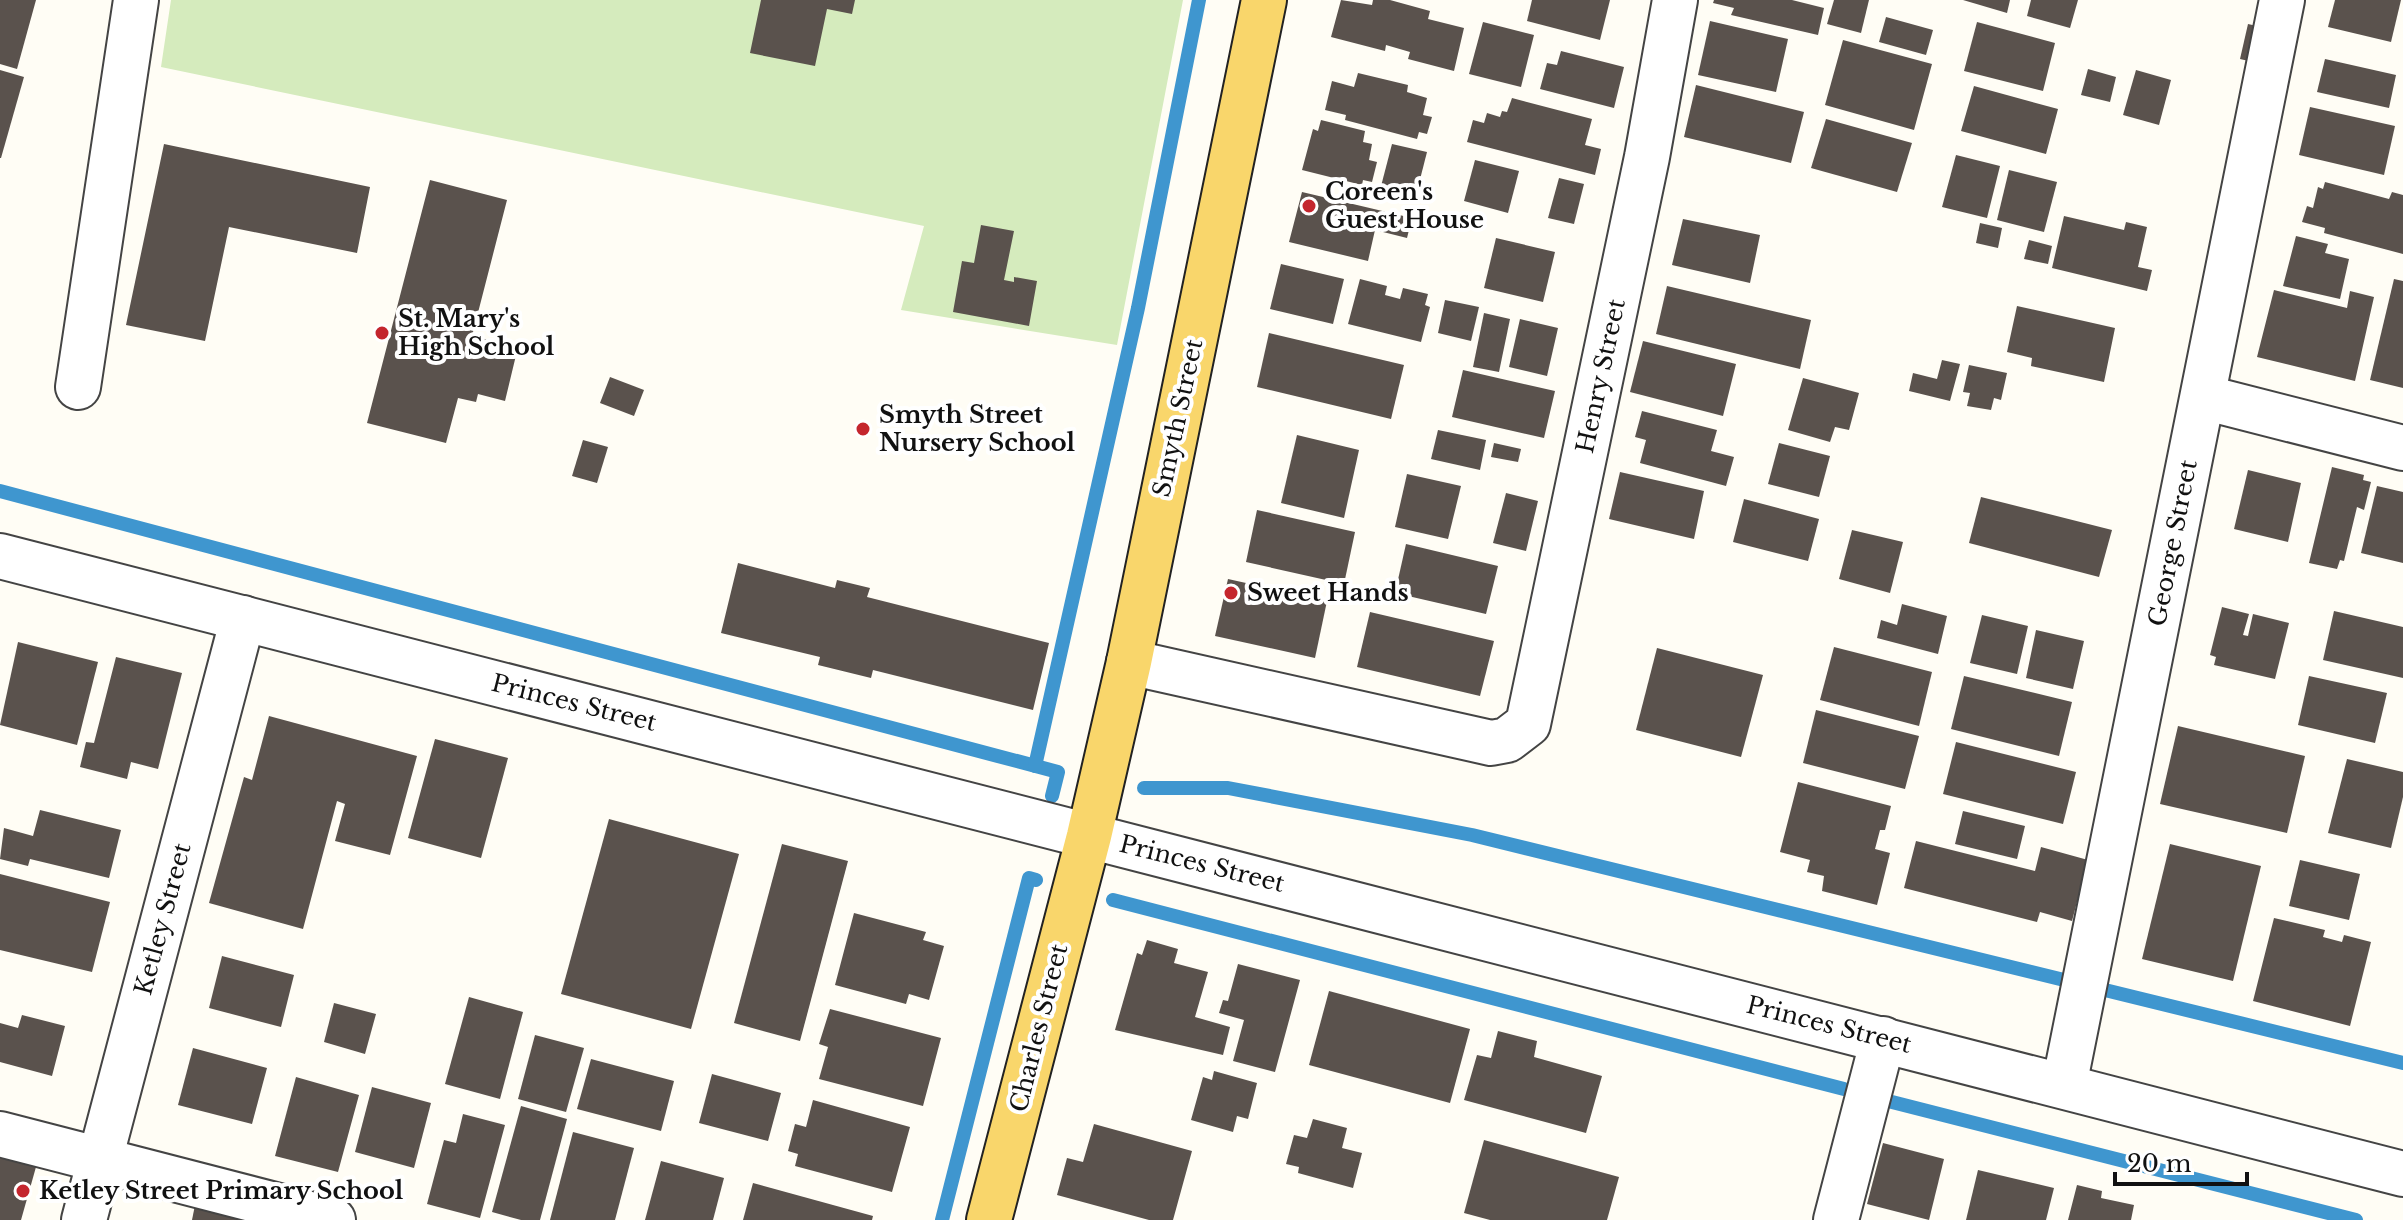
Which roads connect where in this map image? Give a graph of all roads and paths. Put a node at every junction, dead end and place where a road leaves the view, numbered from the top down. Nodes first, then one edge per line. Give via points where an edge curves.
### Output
1 (136, 0) edge
2 (1264, 0) edge
3 (1675, 0) edge
4 (2282, 0) edge
5 (78, 387) dead end
6 (2203, 397) junction
7 (2403, 448) edge
8 (0, 556) edge
9 (243, 618) junction
10 (1129, 662) junction
11 (1089, 836) junction
12 (1883, 1039) junction
13 (2064, 1086) junction
14 (0, 1134) edge
15 (100, 1160) junction
16 (2403, 1174) edge
17 (84, 1220) edge
18 (333, 1220) edge
19 (989, 1220) edge
20 (1836, 1220) edge

1 - 5 street
2 - 10 main road, Smyth Street
3 - 10 street, Henry Street via 1528,724 1507,740 1491,743
4 - 6 street, George Street
6 - 7 street
6 - 13 street, George Street
8 - 9 street, Princes Street
9 - 11 street, Princes Street
9 - 15 street, Ketley Street
10 - 11 main road, Smyth Street
11 - 12 street, Princes Street
11 - 19 main road, Charles Street
12 - 13 street, Princes Street
12 - 20 street
13 - 16 street, Princes Street
14 - 15 street
15 - 17 street, Ketley Street
15 - 18 street

